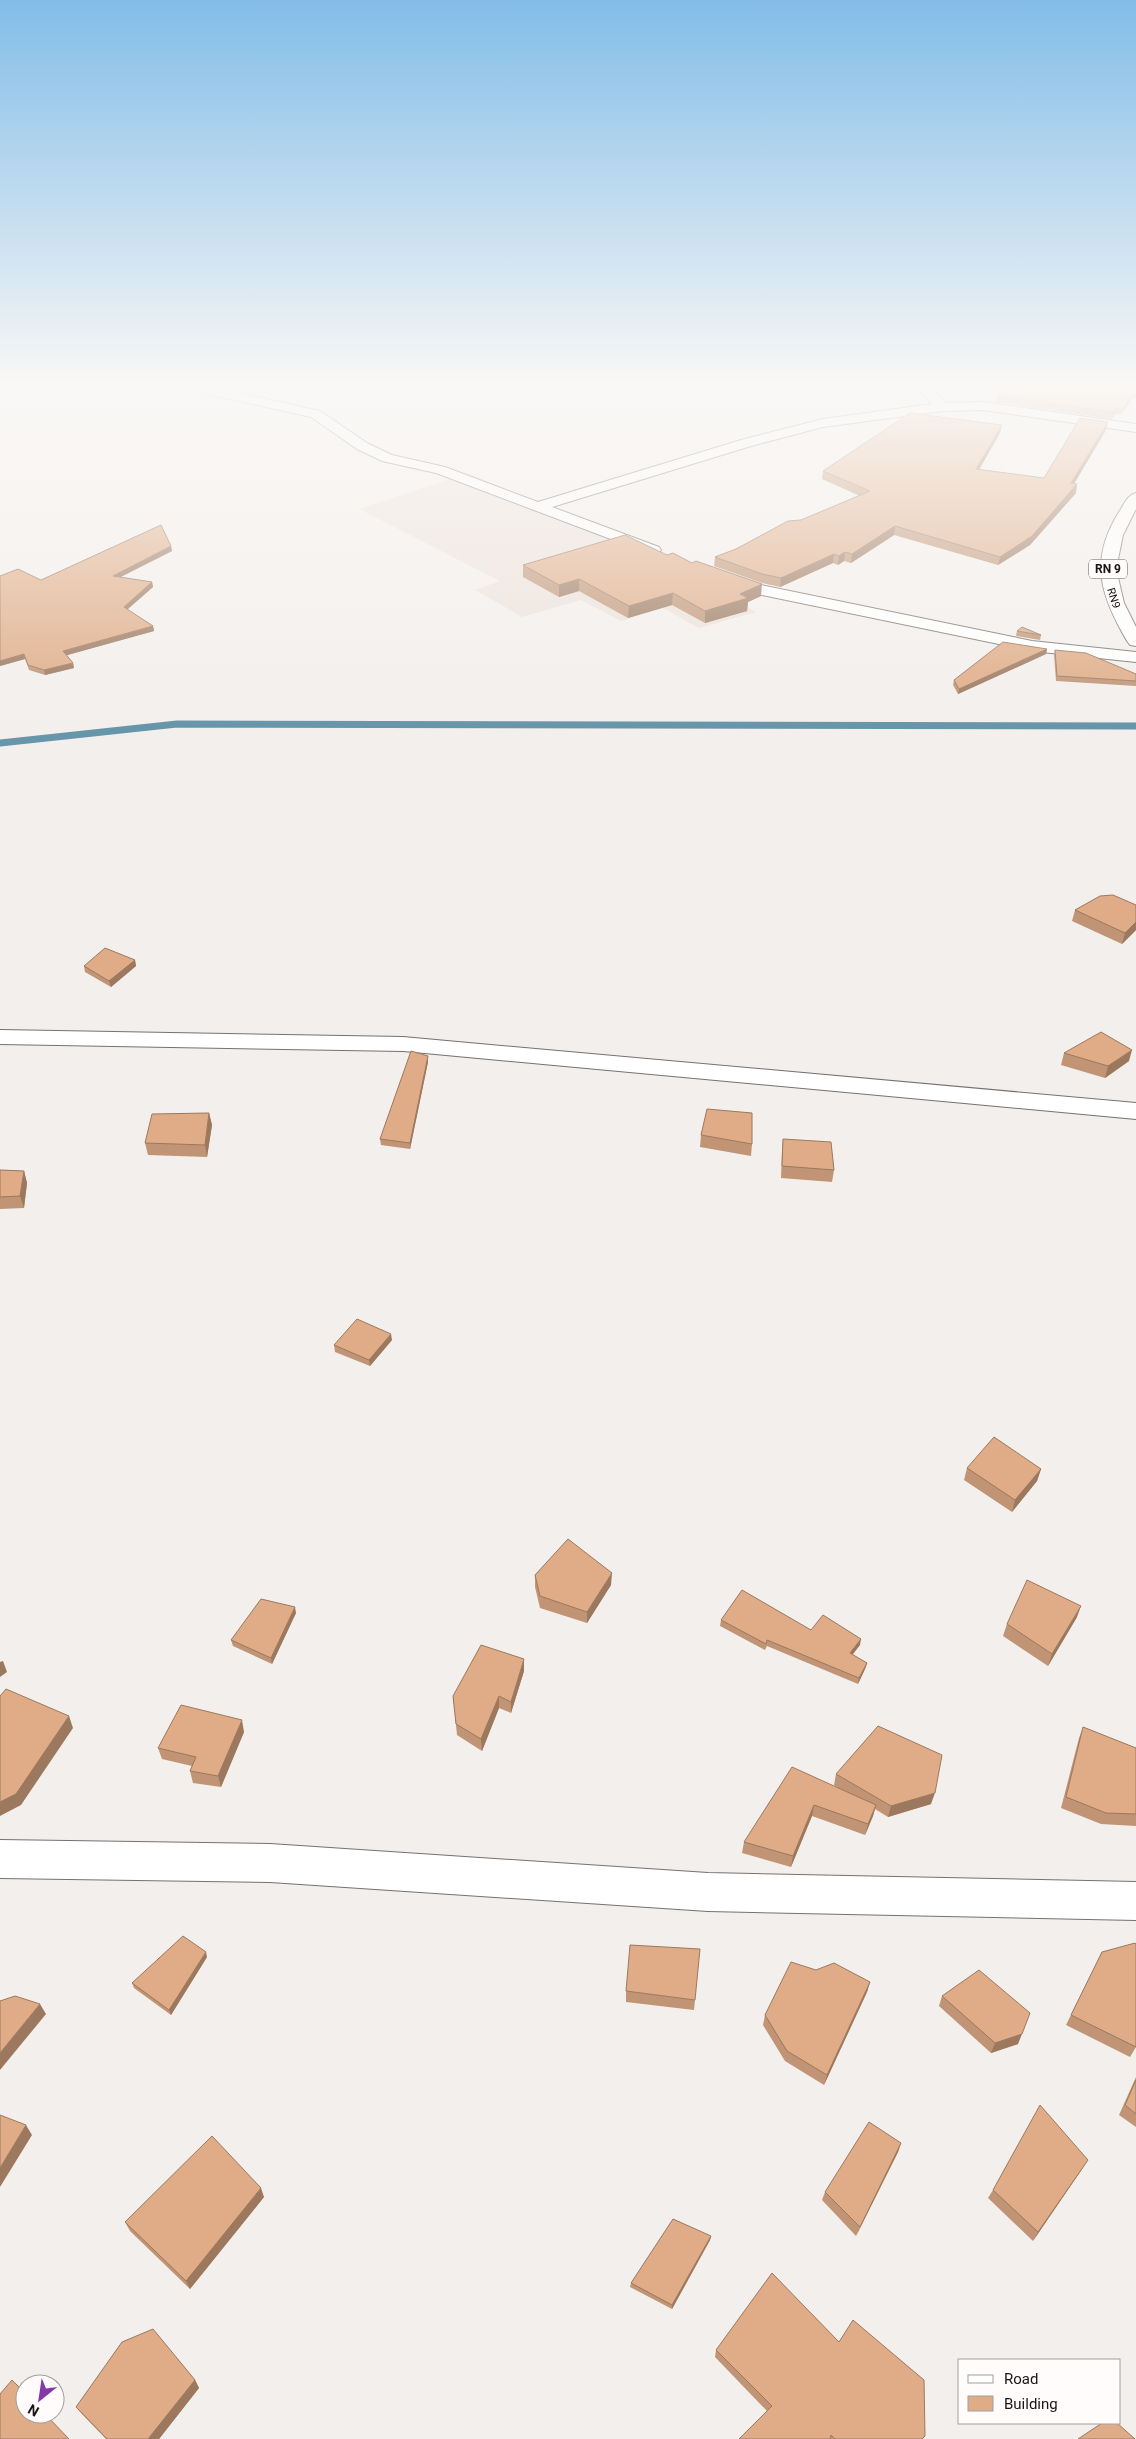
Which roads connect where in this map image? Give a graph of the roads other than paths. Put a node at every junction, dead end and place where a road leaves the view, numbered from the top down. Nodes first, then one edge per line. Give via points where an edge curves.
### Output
1 (519, 499) edge
2 (563, 499) edge
3 (1135, 499) edge
4 (539, 506) junction
5 (668, 556) edge
6 (715, 574) edge
7 (1136, 641) edge
8 (1136, 657) edge
9 (0, 1037) edge
10 (1136, 1111) edge
11 (0, 1859) edge
12 (1136, 1901) edge

1 - 4 street
2 - 4 street
3 - 7 street, RN9 / RN 9 via 1118,525 1110,551 1108,575 1113,602
4 - 5 street
6 - 8 street via 757,589 955,632 1032,646
9 - 10 street via 403,1044
11 - 12 street via 270,1864 708,1892

